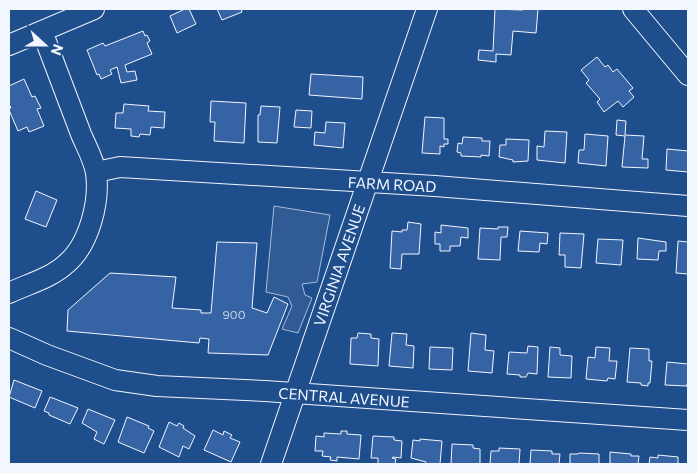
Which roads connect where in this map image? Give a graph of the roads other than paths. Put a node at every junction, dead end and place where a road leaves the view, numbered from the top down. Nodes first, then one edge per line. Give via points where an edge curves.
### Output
1 (94, 9) edge
2 (428, 9) edge
3 (633, 9) edge
4 (42, 31) junction
5 (9, 45) edge
6 (688, 75) edge
7 (96, 172) junction
8 (367, 183) junction
9 (688, 206) edge
10 (9, 293) edge
11 (9, 338) edge
12 (295, 393) junction
13 (688, 420) edge
14 (271, 464) edge

1 - 4 street
2 - 8 street, VIRGINIA AVENUE
3 - 6 street
4 - 5 street
4 - 7 street
7 - 8 street, FARM ROAD via 120,167
7 - 10 street via 91,222 78,252 52,274
8 - 9 street, FARM ROAD
8 - 12 street, VIRGINIA AVENUE
11 - 12 street, CENTRAL AVENUE via 114,380 157,386
12 - 13 street, CENTRAL AVENUE
12 - 14 street, VIRGINIA AVENUE

